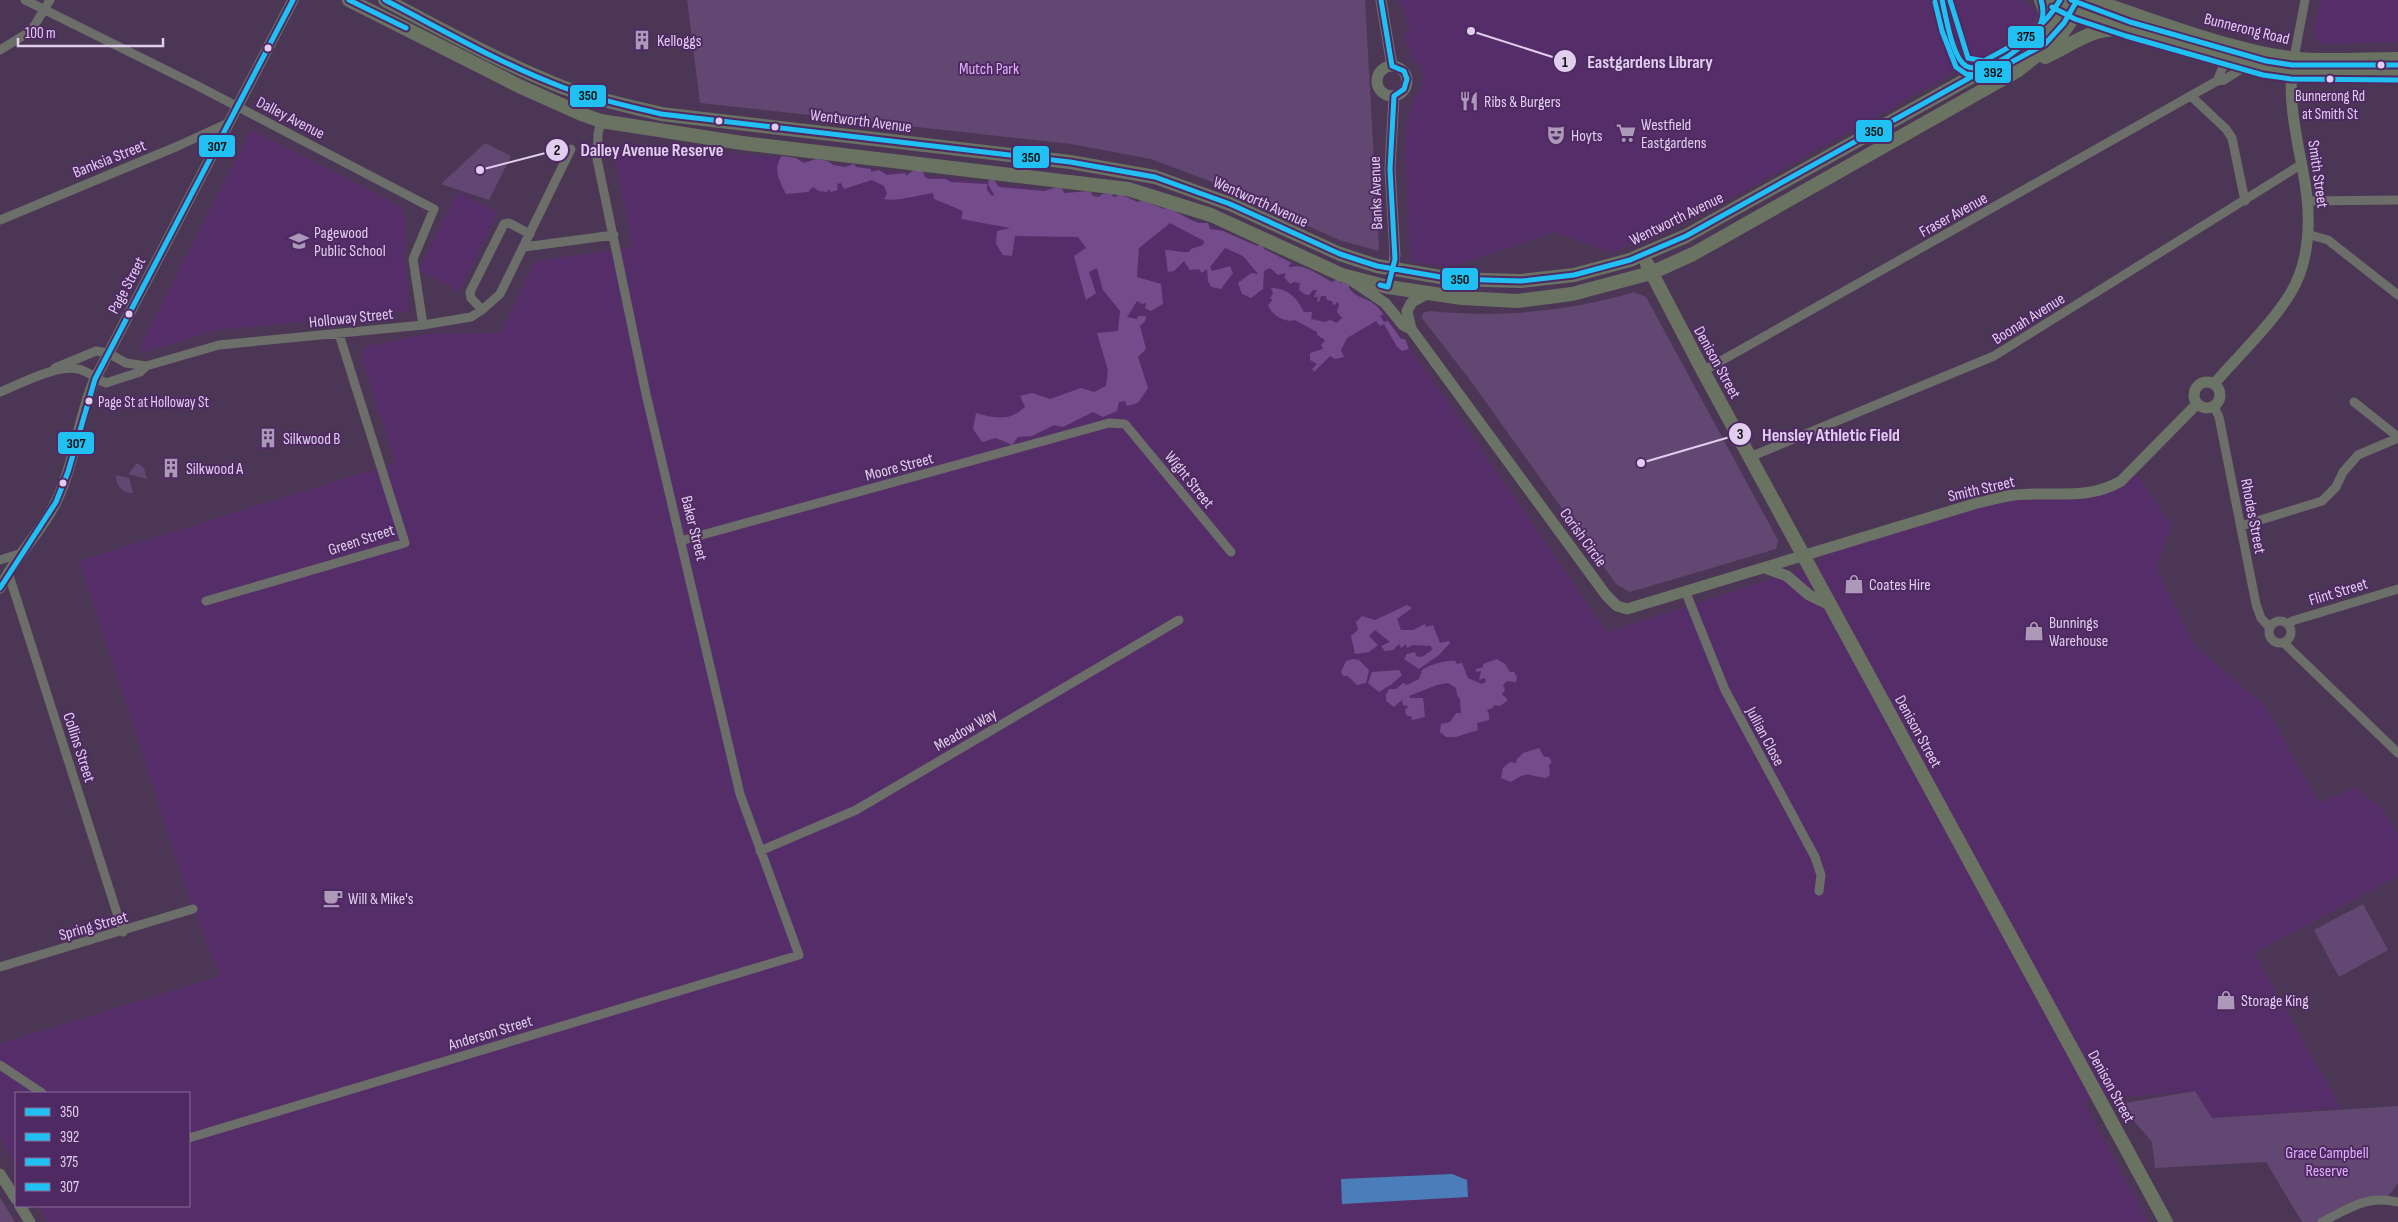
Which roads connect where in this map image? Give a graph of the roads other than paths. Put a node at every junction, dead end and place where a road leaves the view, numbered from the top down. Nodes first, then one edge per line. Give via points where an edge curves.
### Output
1 (25, 0) edge
2 (50, 0) edge
3 (293, 0) edge
4 (349, 0) edge
5 (385, 0) edge
6 (1381, 0) edge
7 (2042, 0) edge
8 (2094, 0) edge
9 (2305, 0) edge
10 (2071, 4) edge
11 (44, 10) junction
12 (2128, 30) junction
13 (0, 50) edge
14 (2220, 56) junction
15 (2007, 57) junction
16 (2398, 59) edge
17 (2249, 64) junction
18 (2292, 65) junction
19 (1392, 66) junction
20 (2018, 71) junction
21 (2398, 73) edge
22 (2217, 82) junction
23 (1394, 96) junction
24 (2191, 96) junction
25 (608, 102) junction
26 (237, 107) junction
27 (602, 121) junction
28 (228, 123) junction
29 (571, 149) dead end
30 (2302, 164) junction
31 (2398, 200) edge
32 (2245, 201) junction
33 (2309, 201) junction
34 (0, 220) edge
35 (530, 234) junction
36 (2307, 234) junction
37 (614, 235) junction
38 (524, 247) junction
39 (1644, 255) junction
40 (1393, 270) junction
41 (1651, 273) junction
42 (1342, 275) junction
43 (1388, 287) junction
44 (1427, 294) junction
45 (2398, 294) edge
46 (482, 310) junction
47 (423, 325) junction
48 (1411, 329) junction
49 (339, 334) junction
50 (108, 353) junction
51 (146, 366) junction
52 (1703, 371) junction
53 (51, 372) junction
54 (95, 379) junction
55 (2214, 384) junction
56 (0, 392) edge
57 (2354, 402) dead end
58 (2197, 404) junction
59 (2214, 406) junction
60 (1126, 424) joint
61 (2398, 438) edge
62 (1750, 456) junction
63 (2241, 526) junction
64 (680, 541) junction
65 (1231, 552) dead end
66 (19, 554) junction
67 (1803, 556) junction
68 (0, 560) edge
69 (1765, 568) junction
70 (8, 572) junction
71 (0, 588) edge
72 (2398, 589) edge
73 (1686, 592) junction
74 (206, 601) dead end
75 (1830, 604) junction
76 (1179, 620) dead end
77 (2288, 625) junction
78 (2270, 628) junction
79 (2284, 642) junction
80 (2398, 753) edge
81 (760, 850) junction
82 (1818, 891) dead end
83 (193, 909) dead end
84 (123, 932) junction
85 (799, 955) joint
86 (0, 967) edge
87 (0, 1065) edge
88 (40, 1092) edge
89 (190, 1138) edge
90 (0, 1174) edge
91 (15, 1197) edge
92 (2398, 1202) edge
93 (21, 1207) edge
94 (2325, 1221) edge
95 (30, 1222) edge
96 (2166, 1222) edge

1 - 11 street, Dalley Avenue
2 - 11 street
3 - 26 street, Page Street
4 - 27 main road, Wentworth Avenue via 520,86
5 - 25 main road, Wentworth Avenue via 519,68
6 - 19 street
7 - 15 main road via 2046,15 2041,28
8 - 18 main road, Bunnerong Road
9 - 18 street
10 - 12 main road, Bunnerong Road
10 - 15 main road, Wentworth Avenue via 2047,32
10 - 20 main road, Wentworth Avenue via 2060,38
11 - 13 street via 31,32
11 - 26 street, Dalley Avenue
12 - 14 main road, Bunnerong Road
12 - 20 main road via 2109,29 2092,33
14 - 17 main road, Bunnerong Road
14 - 22 street via 2223,68
15 - 39 main road, Wentworth Avenue via 1686,236
16 - 18 main road, Bunnerong Road
17 - 18 main road, Bunnerong Road
17 - 22 street, Fraser Avenue
18 - 21 main road, Bunnerong Road
18 - 30 street, Smith Street via 2290,91
19 - 23 street via 1401,68 1407,77 1405,89
19 - 23 street via 1383,69 1377,80 1382,92
20 - 41 main road, Wentworth Avenue via 1726,236
22 - 24 street, Fraser Avenue
23 - 40 street, Banks Avenue via 1390,170
24 - 32 street via 2232,138
24 - 52 street, Fraser Avenue
25 - 27 main road, Baker Street
25 - 40 main road, Wentworth Avenue via 661,114 1070,162 1154,177 1230,204 1340,254
26 - 28 street, Page Street
26 - 47 street, Dalley Avenue via 434,209 412,259
27 - 37 street, Baker Street via 597,159
27 - 42 main road, Wentworth Avenue via 742,143 1128,189 1211,215
28 - 34 street, Banksia Street
28 - 50 street, Page Street
29 - 35 street, Holloway Street
30 - 32 street, Boonah Avenue
30 - 33 street, Smith Street
31 - 33 street
32 - 62 street, Boonah Avenue via 1994,356
33 - 36 street, Smith Street
35 - 38 street, Holloway Street
35 - 46 street via 509,223 504,224 470,292
36 - 45 street via 2328,240
36 - 55 street, Smith Street via 2300,272 2291,294
37 - 38 street
37 - 64 street, Baker Street
38 - 46 street, Holloway Street via 500,294
39 - 40 main road, Wentworth Avenue via 1574,275 1521,281 1452,279
39 - 41 main road, Denison Street
40 - 43 main road, Banks Avenue
41 - 44 main road, Wentworth Avenue via 1572,294 1517,301
41 - 52 main road, Denison Street
42 - 43 main road, Wentworth Avenue
42 - 48 street, Corish Circle via 1374,294 1403,325
43 - 44 main road, Wentworth Avenue
44 - 48 street via 1412,302 1407,310
46 - 47 street, Holloway Street via 471,317
47 - 49 street, Holloway Street
48 - 73 street, Corish Circle via 1612,602 1626,609
49 - 51 street, Holloway Street via 219,345
49 - 74 street, Green Street via 405,543
50 - 51 street, Holloway Street via 126,363
50 - 53 street, Holloway Street via 91,353 64,363
50 - 54 street, Page Street
51 - 54 street, Holloway Street via 140,372 106,383
52 - 62 main road, Denison Street
53 - 54 street, Holloway Street via 79,369
53 - 56 street, Holloway Street
54 - 66 street, Page Street via 56,502
55 - 58 street via 2206,382 2195,388 2193,396
55 - 59 street via 2220,395
57 - 61 street
58 - 59 street via 2203,408
58 - 67 street, Smith Street via 2121,481 2108,489 2077,494 2014,495
59 - 63 street, Rhodes Street
60 - 64 street, Moore Street via 1109,424
60 - 65 street, Wight Street
61 - 63 street via 2358,455 2343,472 2336,488 2322,501
62 - 67 main road, Denison Street
63 - 78 street, Rhodes Street via 2258,612
64 - 81 street, Baker Street via 738,785
66 - 68 street
66 - 70 street, Page Street
67 - 69 street, Corish Circle
67 - 75 main road, Denison Street
69 - 73 street, Corish Circle
69 - 75 street via 1786,576 1809,595
70 - 71 street, Page Street
70 - 84 street, Collins Street
72 - 77 street, Flint Street via 2292,621
73 - 82 street, Jullian Close via 1725,690 1815,857 1821,875
75 - 96 main road, Denison Street
76 - 81 street, Meadow Way via 856,810
77 - 78 street via 2277,622
77 - 79 street via 2291,634
78 - 79 street via 2271,638 2277,643
79 - 80 street
81 - 85 street, Baker Street
83 - 84 street, Spring Street
84 - 86 street, Spring Street
85 - 89 street, Anderson Street
87 - 88 street
90 - 91 street
92 - 94 street via 2365,1200
93 - 95 street

